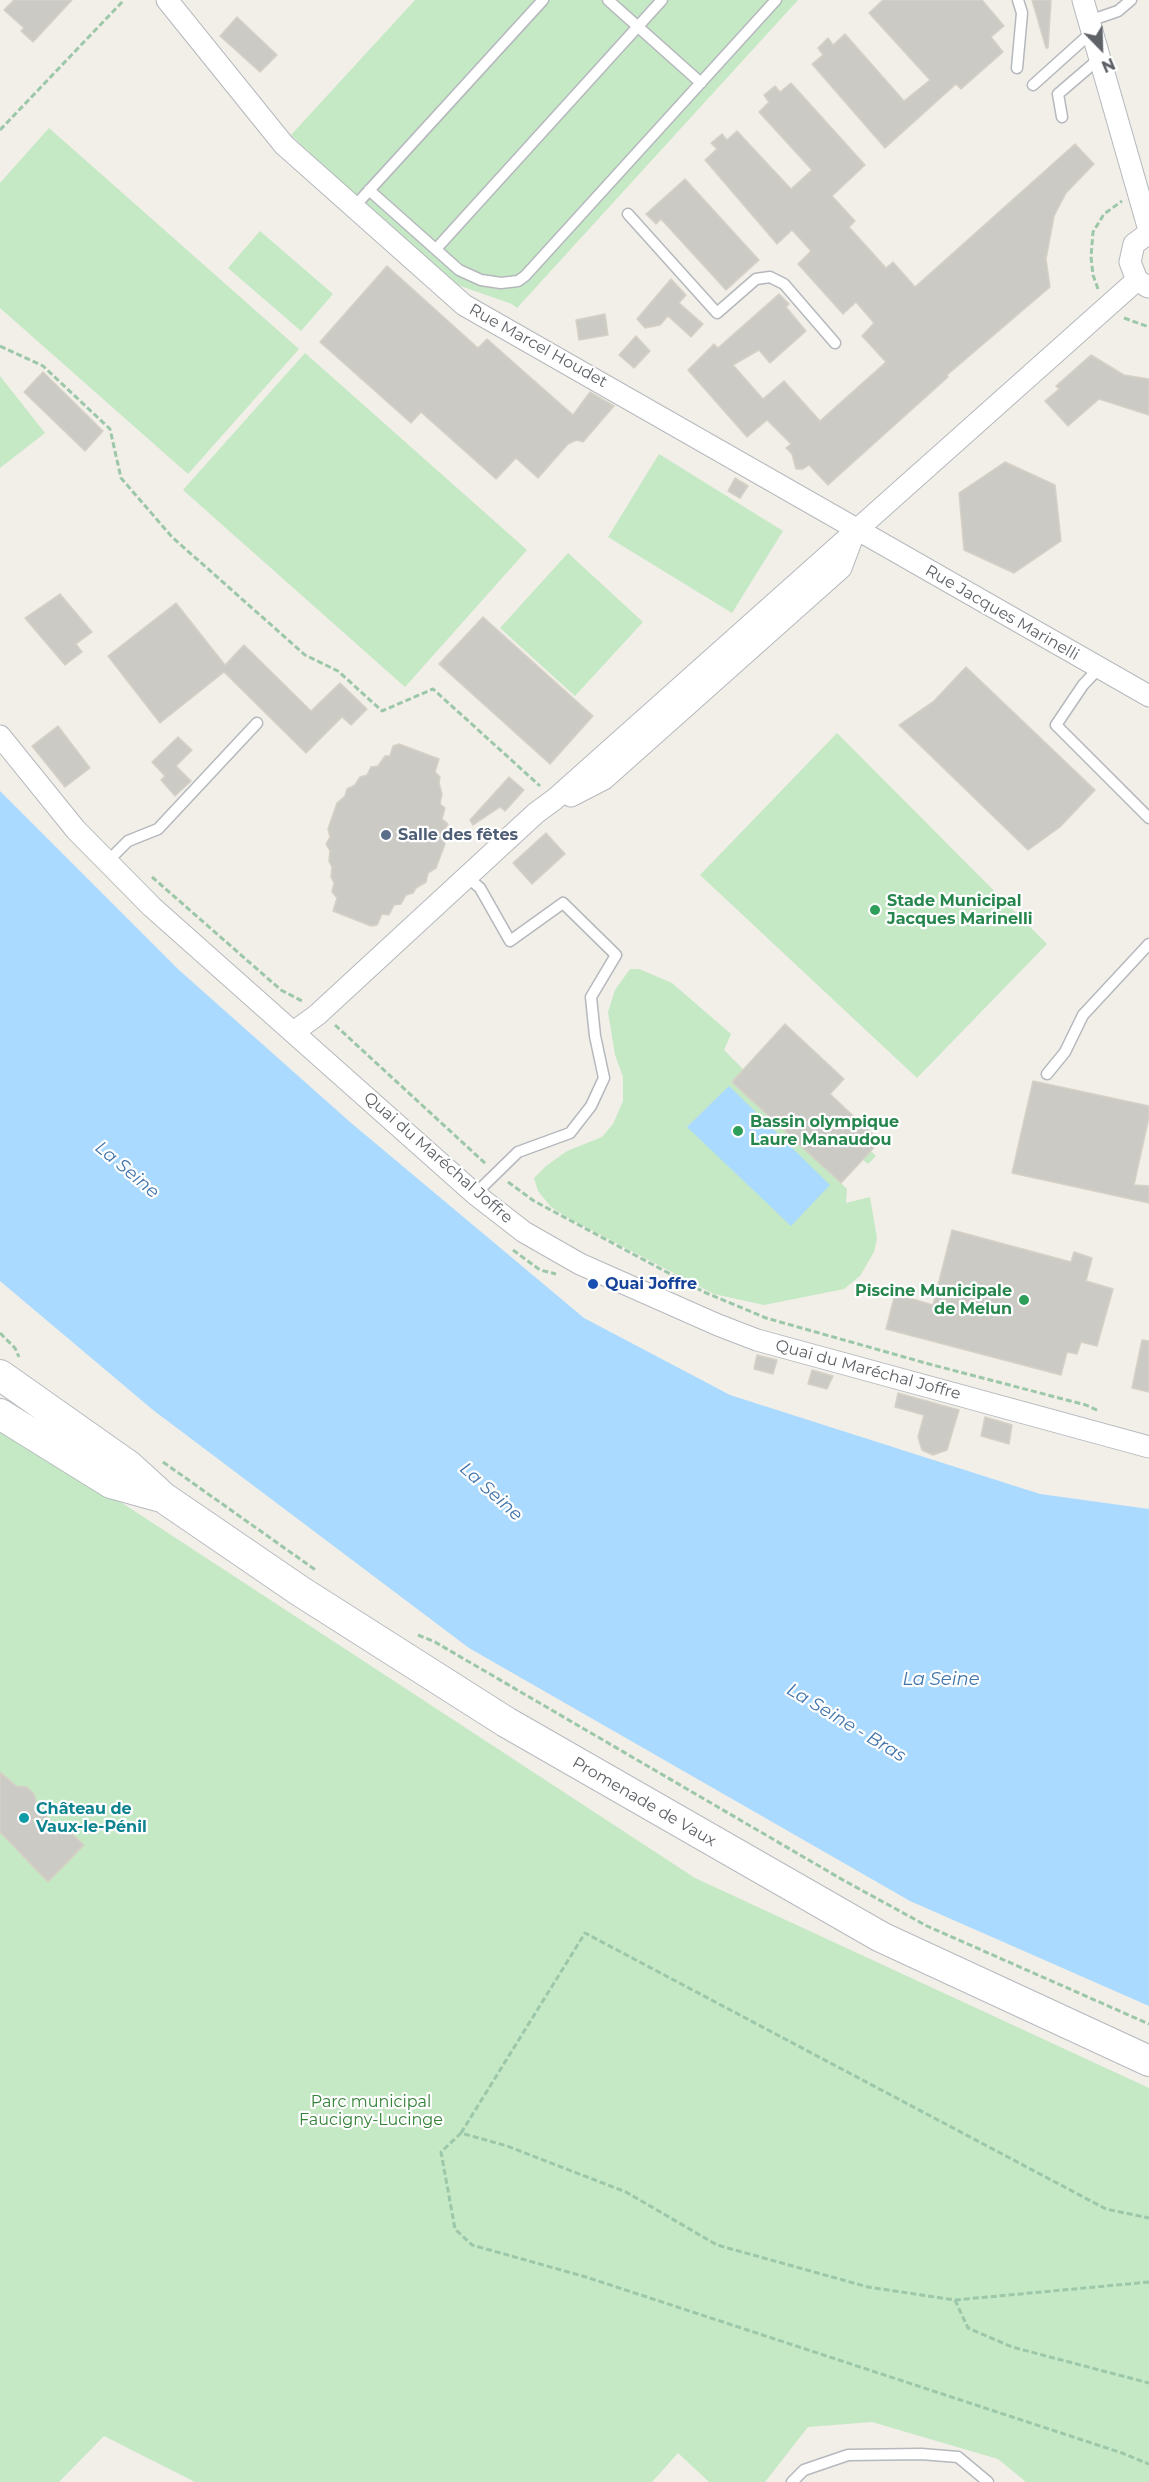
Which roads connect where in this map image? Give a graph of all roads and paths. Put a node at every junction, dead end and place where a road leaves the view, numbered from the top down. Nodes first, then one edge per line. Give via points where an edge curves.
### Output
1 (124, 0) edge
2 (167, 0) edge
3 (543, 0) edge
4 (608, 0) edge
5 (662, 0) edge
6 (776, 0) edge
7 (1018, 0) edge
8 (1083, 0) edge
9 (1131, 0) edge
10 (638, 26) junction
11 (1091, 26) junction
12 (1100, 58) junction
13 (1017, 68) dead end
14 (701, 83) junction
15 (1033, 86) dead end
16 (1062, 117) dead end
17 (0, 130) edge
18 (369, 190) junction
19 (354, 207) junction
20 (628, 214) dead end
21 (1149, 232) edge
22 (436, 249) junction
23 (1143, 283) edge
24 (835, 343) dead end
25 (0, 345) edge
26 (856, 530) junction
27 (1100, 668) junction
28 (1149, 696) edge
29 (257, 723) dead end
30 (0, 736) edge
31 (555, 799) junction
32 (536, 813) junction
33 (1149, 818) edge
34 (107, 862) junction
35 (150, 875) dead end
36 (466, 876) junction
37 (1149, 944) edge
38 (317, 1015) junction
39 (294, 1031) junction
40 (1047, 1074) dead end
41 (497, 1174) junction
42 (475, 1194) junction
43 (0, 1333) edge
44 (11, 1371) edge
45 (1103, 1413) dead end
46 (0, 1414) edge
47 (1149, 1447) edge
48 (159, 1459) dead end
49 (164, 1498) junction
50 (321, 1574) dead end
51 (414, 1634) dead end
52 (1149, 2024) edge
53 (1149, 2061) edge
54 (461, 2133) junction
55 (1149, 2218) edge
56 (1149, 2282) edge
57 (955, 2300) junction
58 (1149, 2383) edge
59 (1149, 2464) edge
60 (792, 2482) edge
61 (988, 2482) edge

1 - 17 path
2 - 19 street, Rue Marcel Houdet via 284,145
3 - 18 lane
4 - 10 lane
5 - 10 lane
6 - 14 lane
7 - 13 lane via 1022,13
8 - 11 street
9 - 11 lane
10 - 14 lane
10 - 22 lane
11 - 12 street
11 - 15 lane
12 - 16 lane via 1058,94
12 - 21 street
14 - 22 lane via 518,281 481,280 459,270
18 - 19 lane
18 - 22 lane
19 - 26 street, Rue Marcel Houdet via 464,305
20 - 24 lane via 717,313 756,279 770,277 784,284
21 - 23 street via 1134,244 1130,253 1130,262
23 - 26 street
25 - 31 path via 43,366 110,429 121,478 172,537 305,655 338,671 382,711 433,689
26 - 27 street, Rue Jacques Marinelli
26 - 31 street
26 - 32 street via 841,568 604,779
27 - 28 street, Rue Jacques Marinelli
27 - 33 lane via 1083,685 1056,725
29 - 34 lane via 158,829 128,841
30 - 34 street, Quai du Maréchal Joffre via 75,830
31 - 32 street
32 - 36 street
34 - 39 street, Quai du Maréchal Joffre via 152,907
35 - 38 path via 281,990 310,1005
36 - 38 street
36 - 41 lane via 480,888 510,941 563,903 616,955 591,997 604,1078 591,1106 570,1133 518,1152
37 - 40 lane via 1083,1015 1065,1053
38 - 39 street
38 - 41 path via 334,1024
39 - 42 street, Quai du Maréchal Joffre
41 - 42 lane
41 - 45 path via 534,1201 704,1292 766,1318 1086,1405
42 - 47 street, Quai du Maréchal Joffre via 524,1232 580,1264 757,1340
43 - 44 path via 15,1348
44 - 49 main road
46 - 49 main road via 111,1483
48 - 50 path
49 - 53 main road, Promenade de Vaux via 300,1591 507,1722 813,1899 939,1966
51 - 52 path via 435,1642 927,1926
54 - 55 path via 585,1933 1106,2209
54 - 57 path via 507,2146 626,2192 717,2245 868,2287
54 - 59 path via 441,2152 455,2229 472,2245 586,2277
56 - 57 path
57 - 58 path via 968,2328 1012,2347
60 - 61 lane via 804,2470 848,2455 921,2454 958,2457

